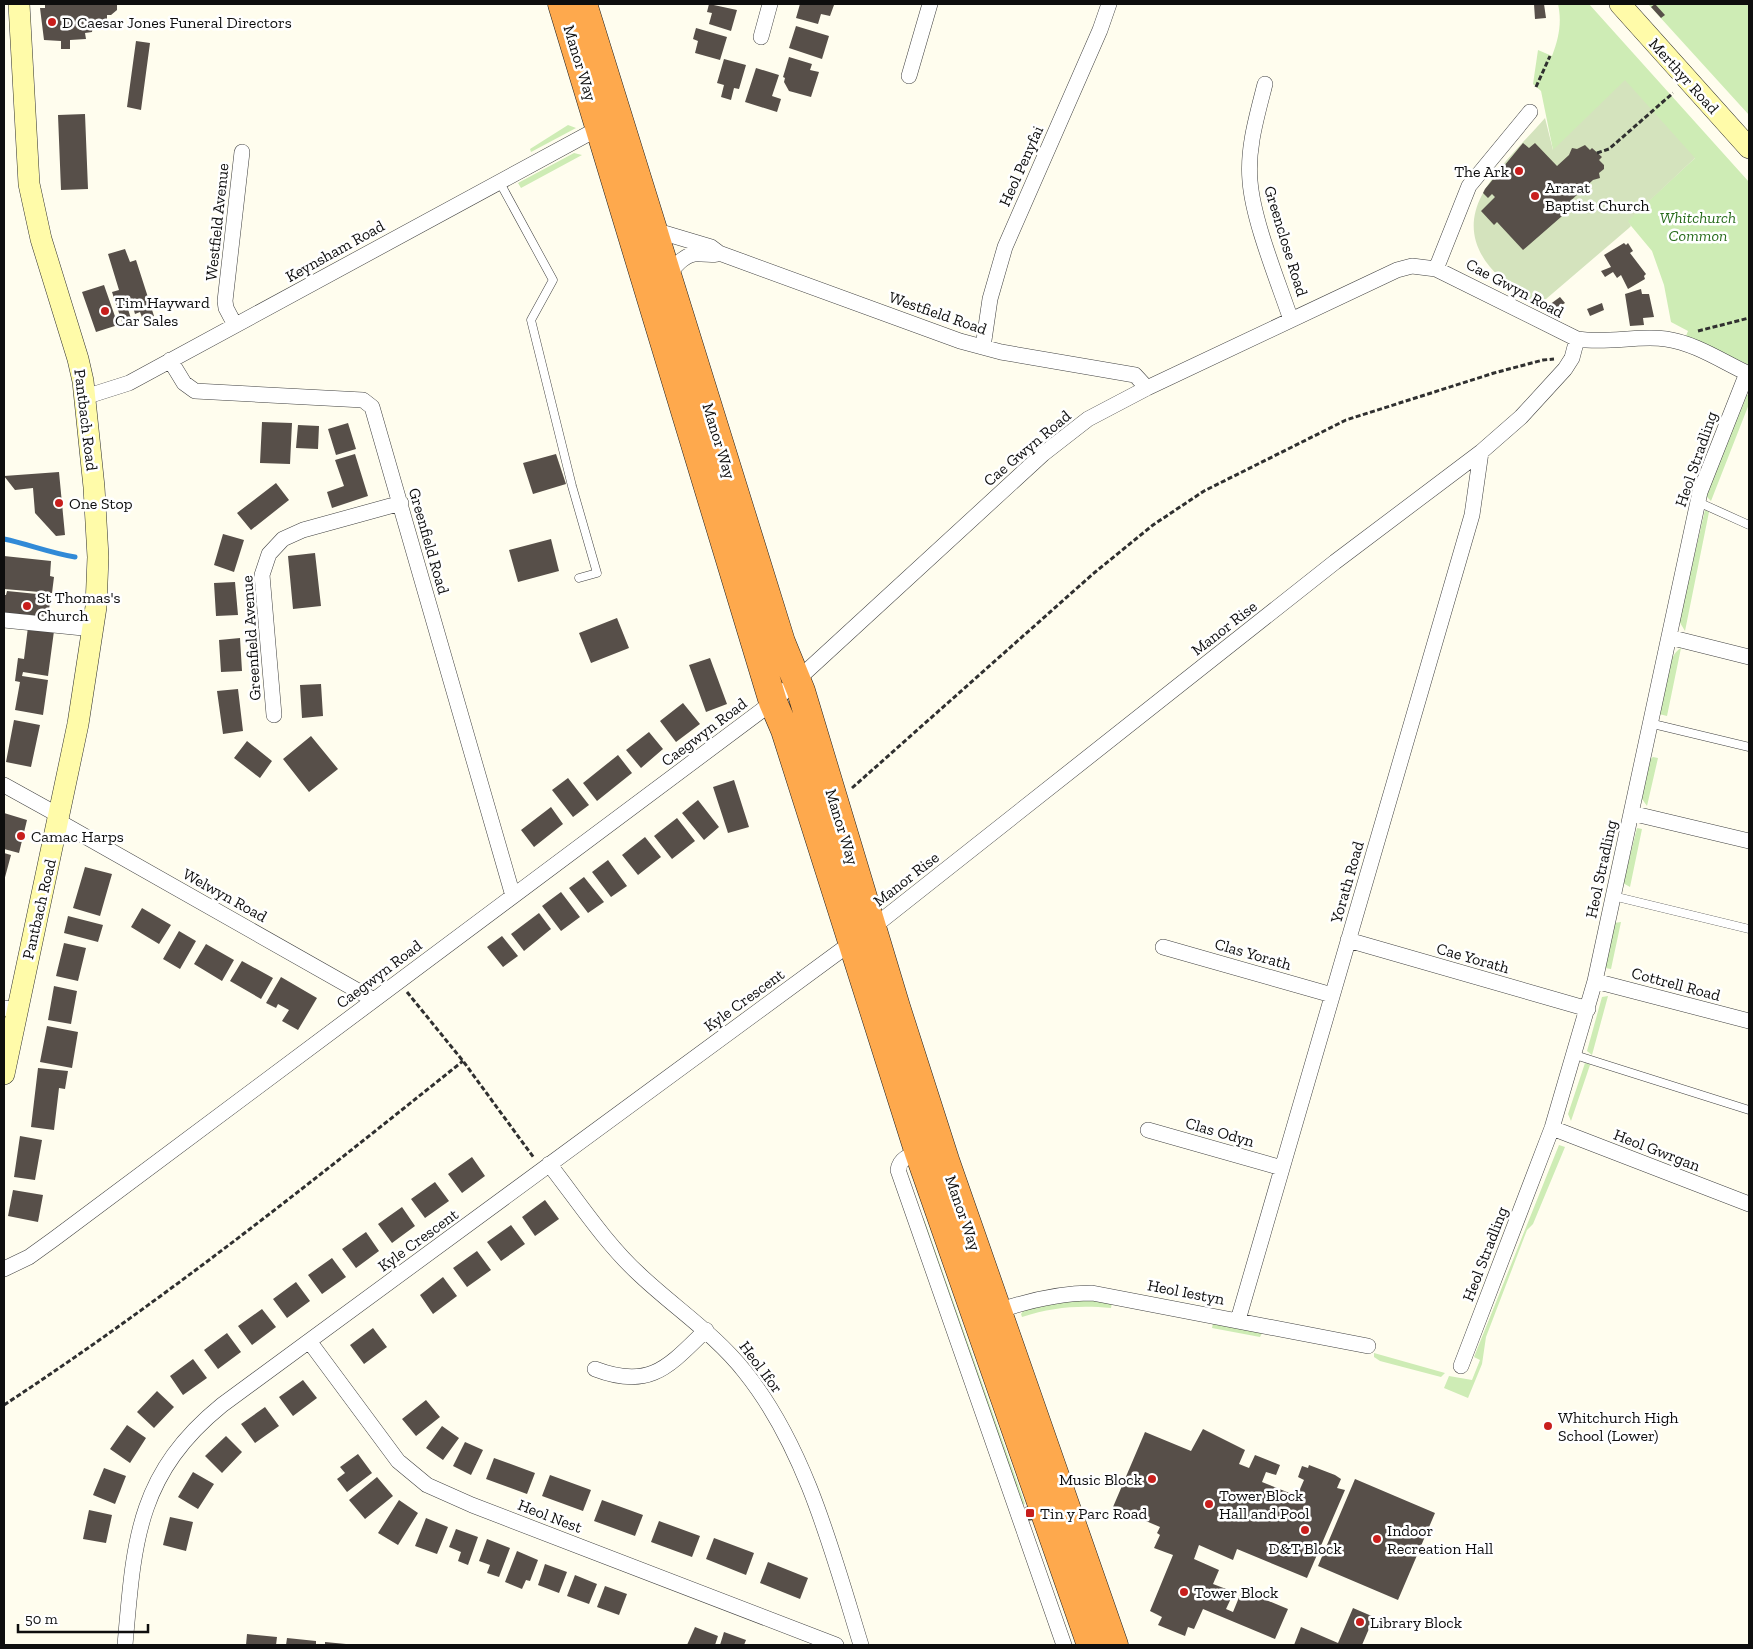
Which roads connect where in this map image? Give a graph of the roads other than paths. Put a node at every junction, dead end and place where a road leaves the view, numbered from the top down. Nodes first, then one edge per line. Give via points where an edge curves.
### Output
1 (19, 4) edge
2 (562, 4) edge
3 (583, 4) edge
4 (770, 4) edge
5 (930, 4) edge
6 (1109, 4) edge
7 (1620, 4) edge
8 (761, 37) dead end
9 (908, 76) dead end
10 (1265, 84) dead end
11 (1530, 112) dead end
12 (599, 128) junction
13 (1749, 148) edge
14 (242, 152) dead end
15 (499, 181) junction
16 (654, 230) junction
17 (719, 253) junction
18 (1436, 269) junction
19 (668, 276) junction
20 (1291, 320) junction
21 (235, 324) junction
22 (1577, 339) junction
23 (983, 347) junction
24 (170, 360) junction
25 (1748, 373) edge
26 (1147, 388) junction
27 (85, 397) junction
28 (1481, 452) junction
29 (1698, 502) junction
30 (400, 503) junction
31 (1749, 525) edge
32 (579, 578) dead end
33 (4, 620) edge
34 (93, 629) junction
35 (1669, 637) junction
36 (1749, 658) edge
37 (796, 680) junction
38 (772, 702) junction
39 (274, 715) dead end
40 (1649, 722) junction
41 (1749, 747) edge
42 (4, 785) edge
43 (1631, 813) junction
44 (59, 818) junction
45 (1749, 840) edge
46 (513, 896) junction
47 (1613, 896) junction
48 (1749, 929) edge
49 (862, 936) junction
50 (1348, 940) junction
51 (1164, 946) dead end
52 (1595, 980) junction
53 (1332, 996) junction
54 (374, 1000) junction
55 (10, 1009) edge
56 (1588, 1009) junction
57 (1749, 1021) edge
58 (1575, 1055) junction
59 (4, 1074) edge
60 (1749, 1110) edge
61 (1552, 1128) junction
62 (1148, 1130) dead end
63 (919, 1153) junction
64 (542, 1162) junction
65 (1282, 1168) junction
66 (1749, 1204) edge
67 (4, 1269) edge
68 (998, 1312) junction
69 (1238, 1320) junction
70 (706, 1330) junction
71 (309, 1341) junction
72 (1368, 1346) dead end
73 (1461, 1366) dead end
74 (595, 1369) dead end
75 (124, 1645) edge
76 (836, 1645) edge
77 (861, 1645) edge
78 (1064, 1645) edge
79 (1091, 1645) edge
80 (1114, 1645) edge

1 - 27 street, Pantbach Road via 29,184 41,239 78,359
2 - 12 highway, Manor Way
3 - 16 highway, Manor Way
4 - 8 street
5 - 9 street
6 - 23 street, Heol Penyfai via 1004,247 990,298
7 - 13 street, Merthyr Road
10 - 20 street, Greenclose Road via 1251,144 1250,181 1260,225
11 - 18 street via 1470,186
12 - 15 street, Keynsham Road
12 - 38 highway, Manor Way
14 - 21 street, Westfield Avenue via 225,301
15 - 21 street, Keynsham Road
15 - 32 lane via 554,280 531,320 597,573
16 - 17 street, Westfield Road via 711,247
16 - 19 highway, Manor Way
17 - 19 street, Westfield Road via 709,256 692,254 678,262
17 - 23 street, Westfield Road
18 - 20 street, Cae Gwyn Road via 1412,266 1397,270
18 - 22 street, Cae Gwyn Road
19 - 37 highway, Manor Way via 781,642
20 - 26 street, Cae Gwyn Road
21 - 24 street, Keynsham Road
22 - 25 street via 1596,342 1676,341
22 - 28 street, Manor Rise via 1572,358 1555,382
23 - 26 street, Westfield Road via 1135,374
24 - 27 street, Keynsham Road via 129,383
24 - 30 street, Greenfield Road via 184,383 195,391 367,402 372,407
25 - 29 street, Heol Stradling
26 - 37 street, Cae Gwyn Road via 1088,420 1066,436
27 - 34 street, Pantbach Road via 98,557
28 - 49 street, Manor Rise via 1336,562
28 - 50 street, Yorath Road via 1472,515
29 - 31 lane
29 - 35 street, Heol Stradling
30 - 39 street, Greenfield Avenue via 303,530 283,539 269,554 262,575
30 - 46 street, Greenfield Road
33 - 34 street
34 - 44 street, Pantbach Road
35 - 36 street
35 - 40 street, Heol Stradling
37 - 38 street, Cae Gwyn Road
37 - 49 highway, Manor Way
38 - 46 street, Caegwyn Road
38 - 49 highway, Manor Way
40 - 41 lane
40 - 43 street, Heol Stradling
42 - 44 street, Welwyn Road
43 - 45 street
43 - 47 street, Heol Stradling
44 - 54 street, Welwyn Road
44 - 55 street, Pantbach Road
46 - 54 street, Caegwyn Road
47 - 48 lane
47 - 52 street, Heol Stradling
49 - 63 highway, Manor Way
49 - 64 street, Kyle Crescent
49 - 68 highway, Manor Way
50 - 53 street, Yorath Road
50 - 56 street, Cae Yorath
51 - 53 street, Clas Yorath
52 - 56 street, Heol Stradling
52 - 57 street, Cottrell Road
53 - 65 street, Yorath Road
54 - 67 street, Caegwyn Road via 54,1239 29,1257
55 - 59 street, Pantbach Road
56 - 58 street, Heol Stradling
58 - 60 lane
58 - 61 street, Heol Stradling
61 - 66 street, Heol Gwrgan
61 - 73 street, Heol Stradling
62 - 65 street, Clas Odyn
63 - 78 street via 904,1159 898,1170
63 - 79 highway, Manor Way
64 - 70 street, Heol Ifor via 623,1258
64 - 71 street, Kyle Crescent
65 - 69 street, Yorath Road
68 - 69 street, Heol Iestyn via 1042,1297 1092,1293
68 - 80 highway, Manor Way
69 - 72 street, Heol Iestyn
70 - 74 street via 667,1365 651,1374 632,1379 615,1377
70 - 77 street, Heol Ifor via 746,1372 790,1446 810,1491
71 - 75 street, Kyle Crescent via 206,1418 160,1474 149,1496 137,1538
71 - 76 street, Heol Nest via 398,1461 427,1485

